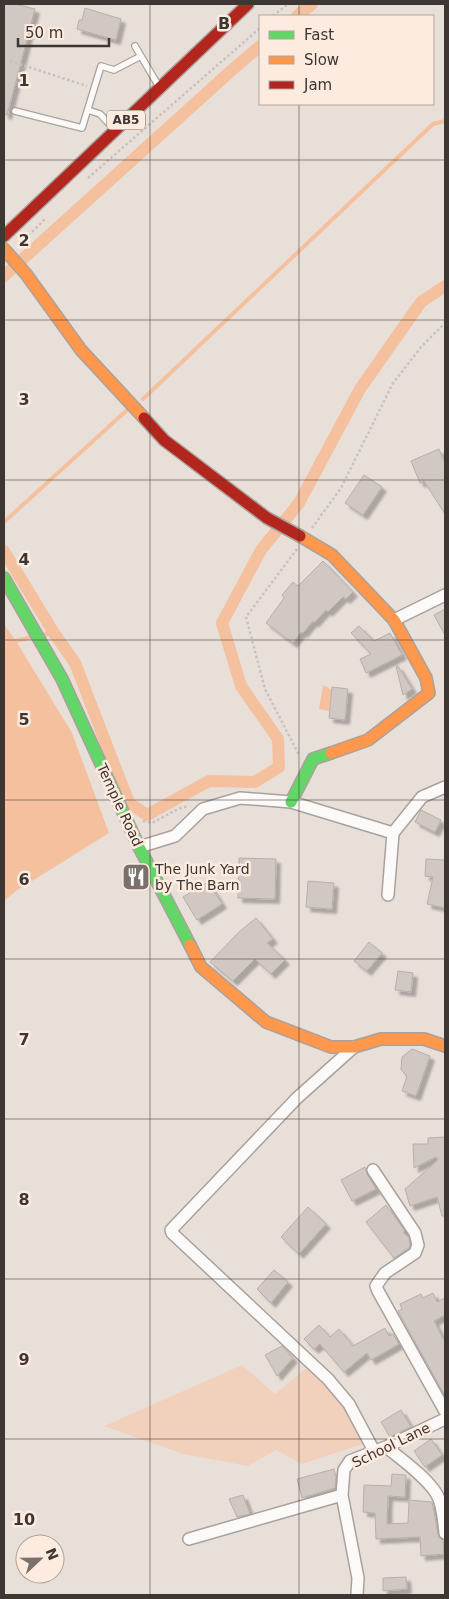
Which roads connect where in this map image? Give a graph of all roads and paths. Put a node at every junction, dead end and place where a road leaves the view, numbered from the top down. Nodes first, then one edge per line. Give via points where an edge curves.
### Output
1 (248, 4) edge
2 (288, 4) edge
3 (274, 15) edge
4 (259, 29) edge
5 (135, 46) dead end
6 (141, 56) junction
7 (10, 61) dead end
8 (95, 88) junction
9 (160, 88) junction
10 (88, 110) junction
11 (15, 111) dead end
12 (115, 130) junction
13 (86, 180) dead end
14 (51, 214) dead end
15 (4, 236) edge
16 (9, 256) edge
17 (445, 323) edge
18 (305, 538) junction
19 (4, 578) edge
20 (445, 595) edge
21 (394, 620) junction
22 (298, 760) dead end
23 (445, 787) edge
24 (291, 802) junction
25 (196, 804) dead end
26 (143, 821) dead end
27 (393, 834) junction
28 (139, 847) junction
29 (388, 895) dead end
30 (445, 1046) edge
31 (354, 1047) junction
32 (373, 1170) dead end
33 (445, 1412) edge
34 (445, 1419) edge
35 (386, 1447) junction
36 (374, 1451) junction
37 (342, 1495) junction
38 (445, 1534) edge
39 (189, 1539) dead end
40 (357, 1595) edge

1 - 9 street, AB5
2 - 3 path
4 - 13 path
5 - 6 lane
6 - 8 lane via 114,70 102,66
6 - 9 lane
7 - 8 path
8 - 10 lane
9 - 12 street, AB5
10 - 11 lane via 82,128
10 - 12 lane via 100,114
12 - 15 street, AB5
14 - 16 path
16 - 18 street via 26,274 81,350 164,440 267,518
17 - 18 path via 393,383 341,488
18 - 21 street via 332,555
18 - 22 path via 246,617 265,689 299,756
19 - 28 street, Temple Road via 54,663
20 - 21 street
21 - 24 street via 426,678 429,692 368,740 313,759
23 - 27 street via 422,797
24 - 27 street
24 - 28 street via 231,800 203,809 175,836
25 - 26 path via 178,809 152,823
27 - 29 street
28 - 31 street, Temple Road via 200,967 266,1022 331,1048
30 - 31 street via 424,1039 389,1039
31 - 36 street via 297,1098 171,1230 328,1379 349,1404
32 - 33 street via 415,1233 418,1245 415,1253 385,1273 376,1286
34 - 35 street, School Lane
35 - 36 street, School Lane
35 - 38 street via 404,1460 438,1496
36 - 37 street, School Lane via 350,1461 344,1470
37 - 39 street
37 - 40 street, School Lane via 358,1578

